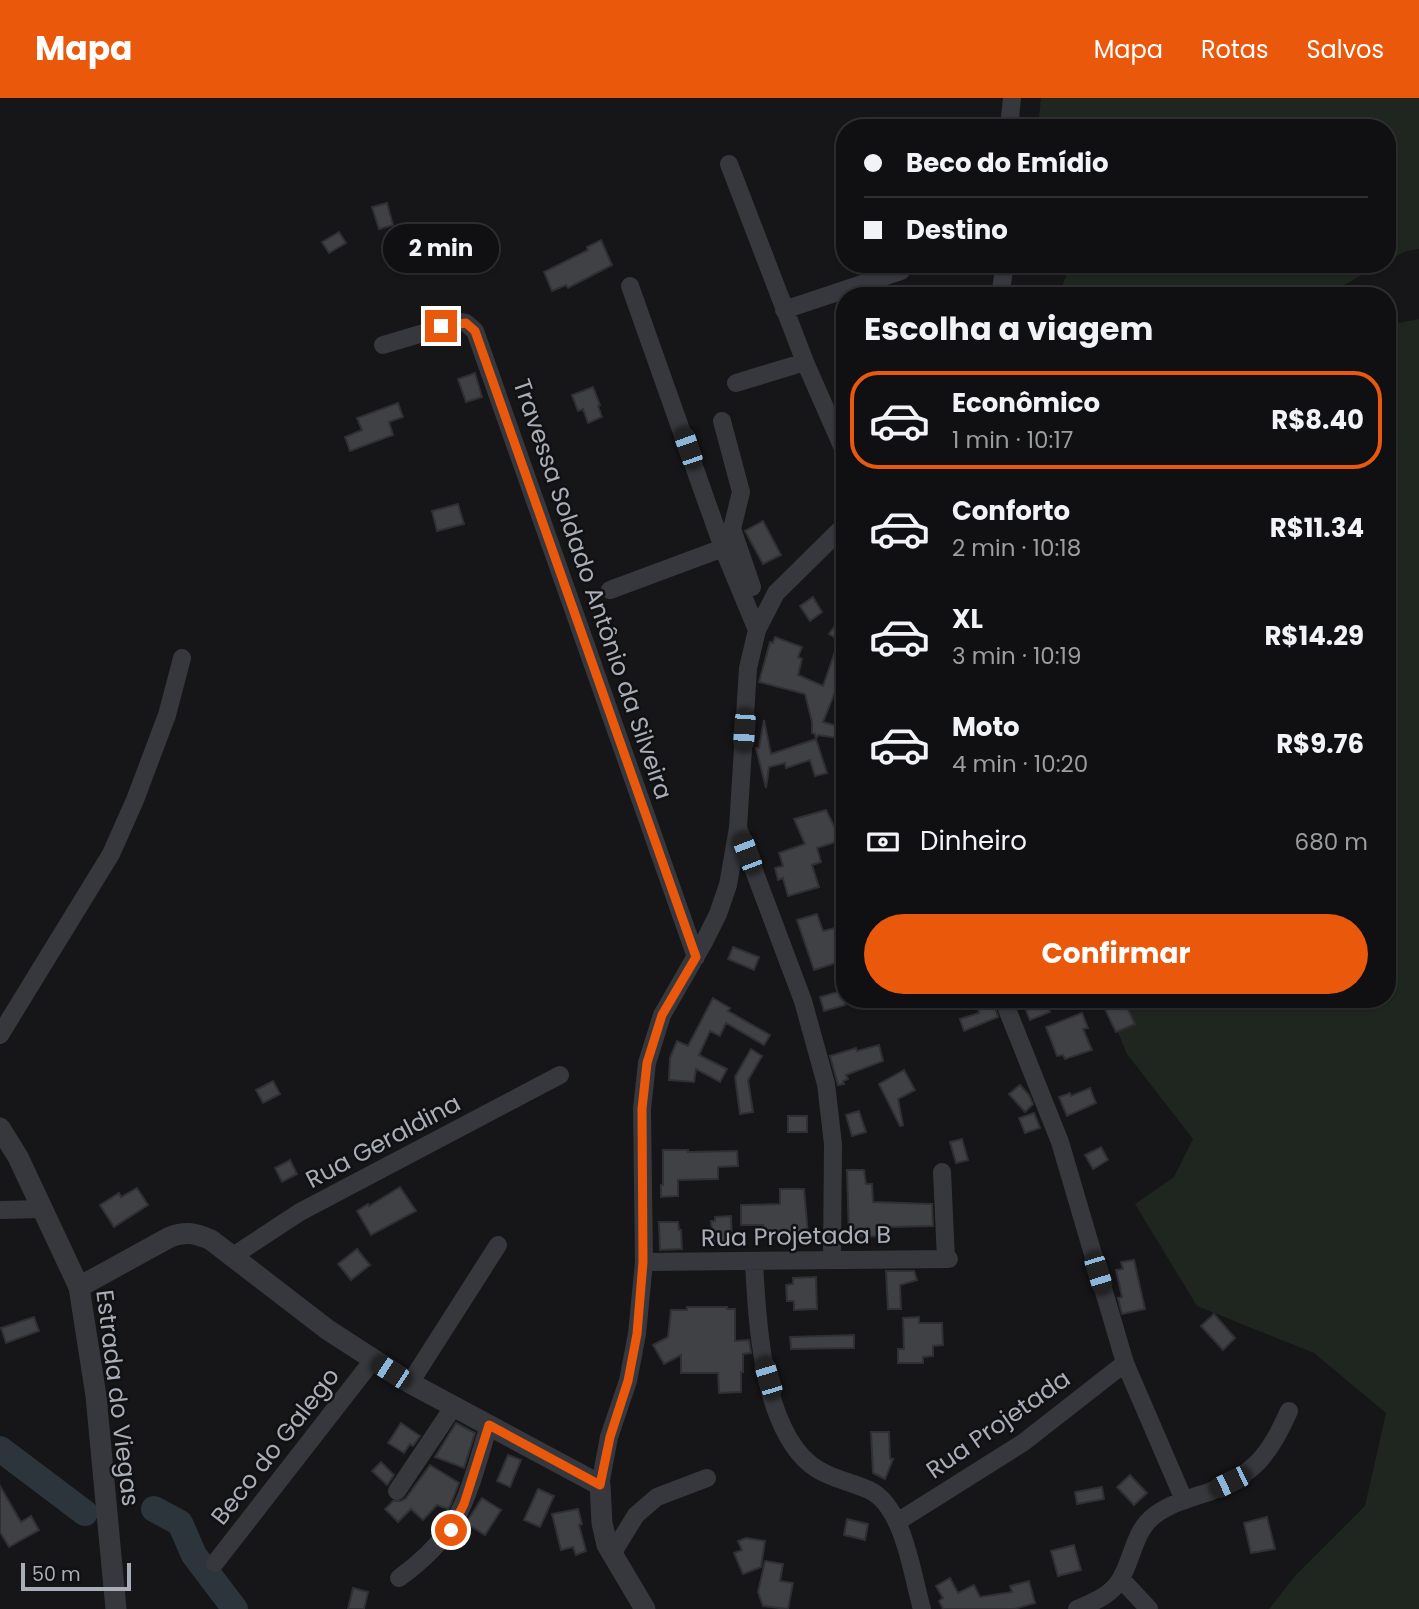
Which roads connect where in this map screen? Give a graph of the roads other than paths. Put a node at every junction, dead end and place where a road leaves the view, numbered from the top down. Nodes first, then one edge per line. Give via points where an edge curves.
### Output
1 (1012, 98) edge
2 (1010, 119) edge
3 (729, 164) dead end
4 (895, 273) edge
5 (630, 286) dead end
6 (853, 287) edge
7 (836, 293) edge
8 (784, 310) junction
9 (383, 345) dead end
10 (805, 362) junction
11 (736, 383) dead end
12 (722, 421) dead end
13 (836, 433) edge
14 (836, 534) edge
15 (723, 548) junction
16 (610, 590) dead end
17 (760, 623) junction
18 (181, 658) dead end
19 (738, 828) junction
20 (696, 957) junction
21 (1007, 1008) edge
22 (0, 1035) edge
23 (560, 1075) dead end
24 (0, 1128) edge
25 (942, 1172) dead end
26 (43, 1209) junction
27 (0, 1210) edge
28 (498, 1245) dead end
29 (233, 1256) junction
30 (832, 1260) junction
31 (643, 1262) junction
32 (754, 1262) junction
33 (79, 1287) junction
34 (373, 1360) junction
35 (1125, 1363) junction
36 (410, 1383) junction
37 (454, 1406) junction
38 (1289, 1412) dead end
39 (489, 1425) junction
40 (707, 1478) dead end
41 (600, 1485) junction
42 (397, 1491) dead end
43 (1184, 1500) junction
44 (897, 1522) junction
45 (612, 1554) junction
46 (215, 1563) dead end
47 (399, 1578) dead end
48 (1121, 1579) junction
49 (116, 1609) edge
50 (645, 1609) edge
51 (922, 1609) edge
52 (1077, 1609) edge
53 (1149, 1609) edge

1 - 2 street
3 - 8 street
4 - 6 street
5 - 15 street
7 - 8 street
8 - 10 street
9 - 20 street, Travessa Soldado Antônio da Silveira via 460,322 475,331
10 - 11 street
10 - 13 street
12 - 17 street via 741,492 732,529
14 - 17 street via 776,593
15 - 16 street
15 - 17 street
17 - 19 street via 748,668
18 - 22 street via 167,715 111,854
19 - 20 street via 728,885
19 - 30 street via 803,1001 827,1084 833,1144
20 - 31 street via 662,1015 647,1063 642,1109
21 - 35 street via 1060,1142
23 - 29 street, Rua Geraldina via 300,1212
24 - 26 street, Estrada do Viegas
25 - 30 street, Rua Projetada B via 947,1259
26 - 27 street
26 - 33 street, Estrada do Viegas
28 - 36 street
29 - 33 street via 211,1240 184,1232
29 - 34 street
30 - 32 street, Rua Projetada B
31 - 32 street, Rua Projetada B
31 - 41 street via 628,1381
32 - 44 street via 762,1358 780,1418 794,1445 827,1475 880,1497
33 - 49 street, Estrada do Viegas via 96,1396
34 - 36 street
34 - 46 street, Beco do Galego
35 - 43 street
35 - 44 street, Rua Projetada via 1024,1442
36 - 37 street
37 - 39 street
37 - 42 street
38 - 43 street via 1264,1458 1249,1472
39 - 41 street
39 - 47 street via 451,1530 424,1560
40 - 45 street via 657,1497 636,1515
41 - 45 street via 604,1533
43 - 48 street via 1155,1515 1144,1527
44 - 51 street
45 - 50 street
48 - 52 street via 1104,1597
48 - 53 street

